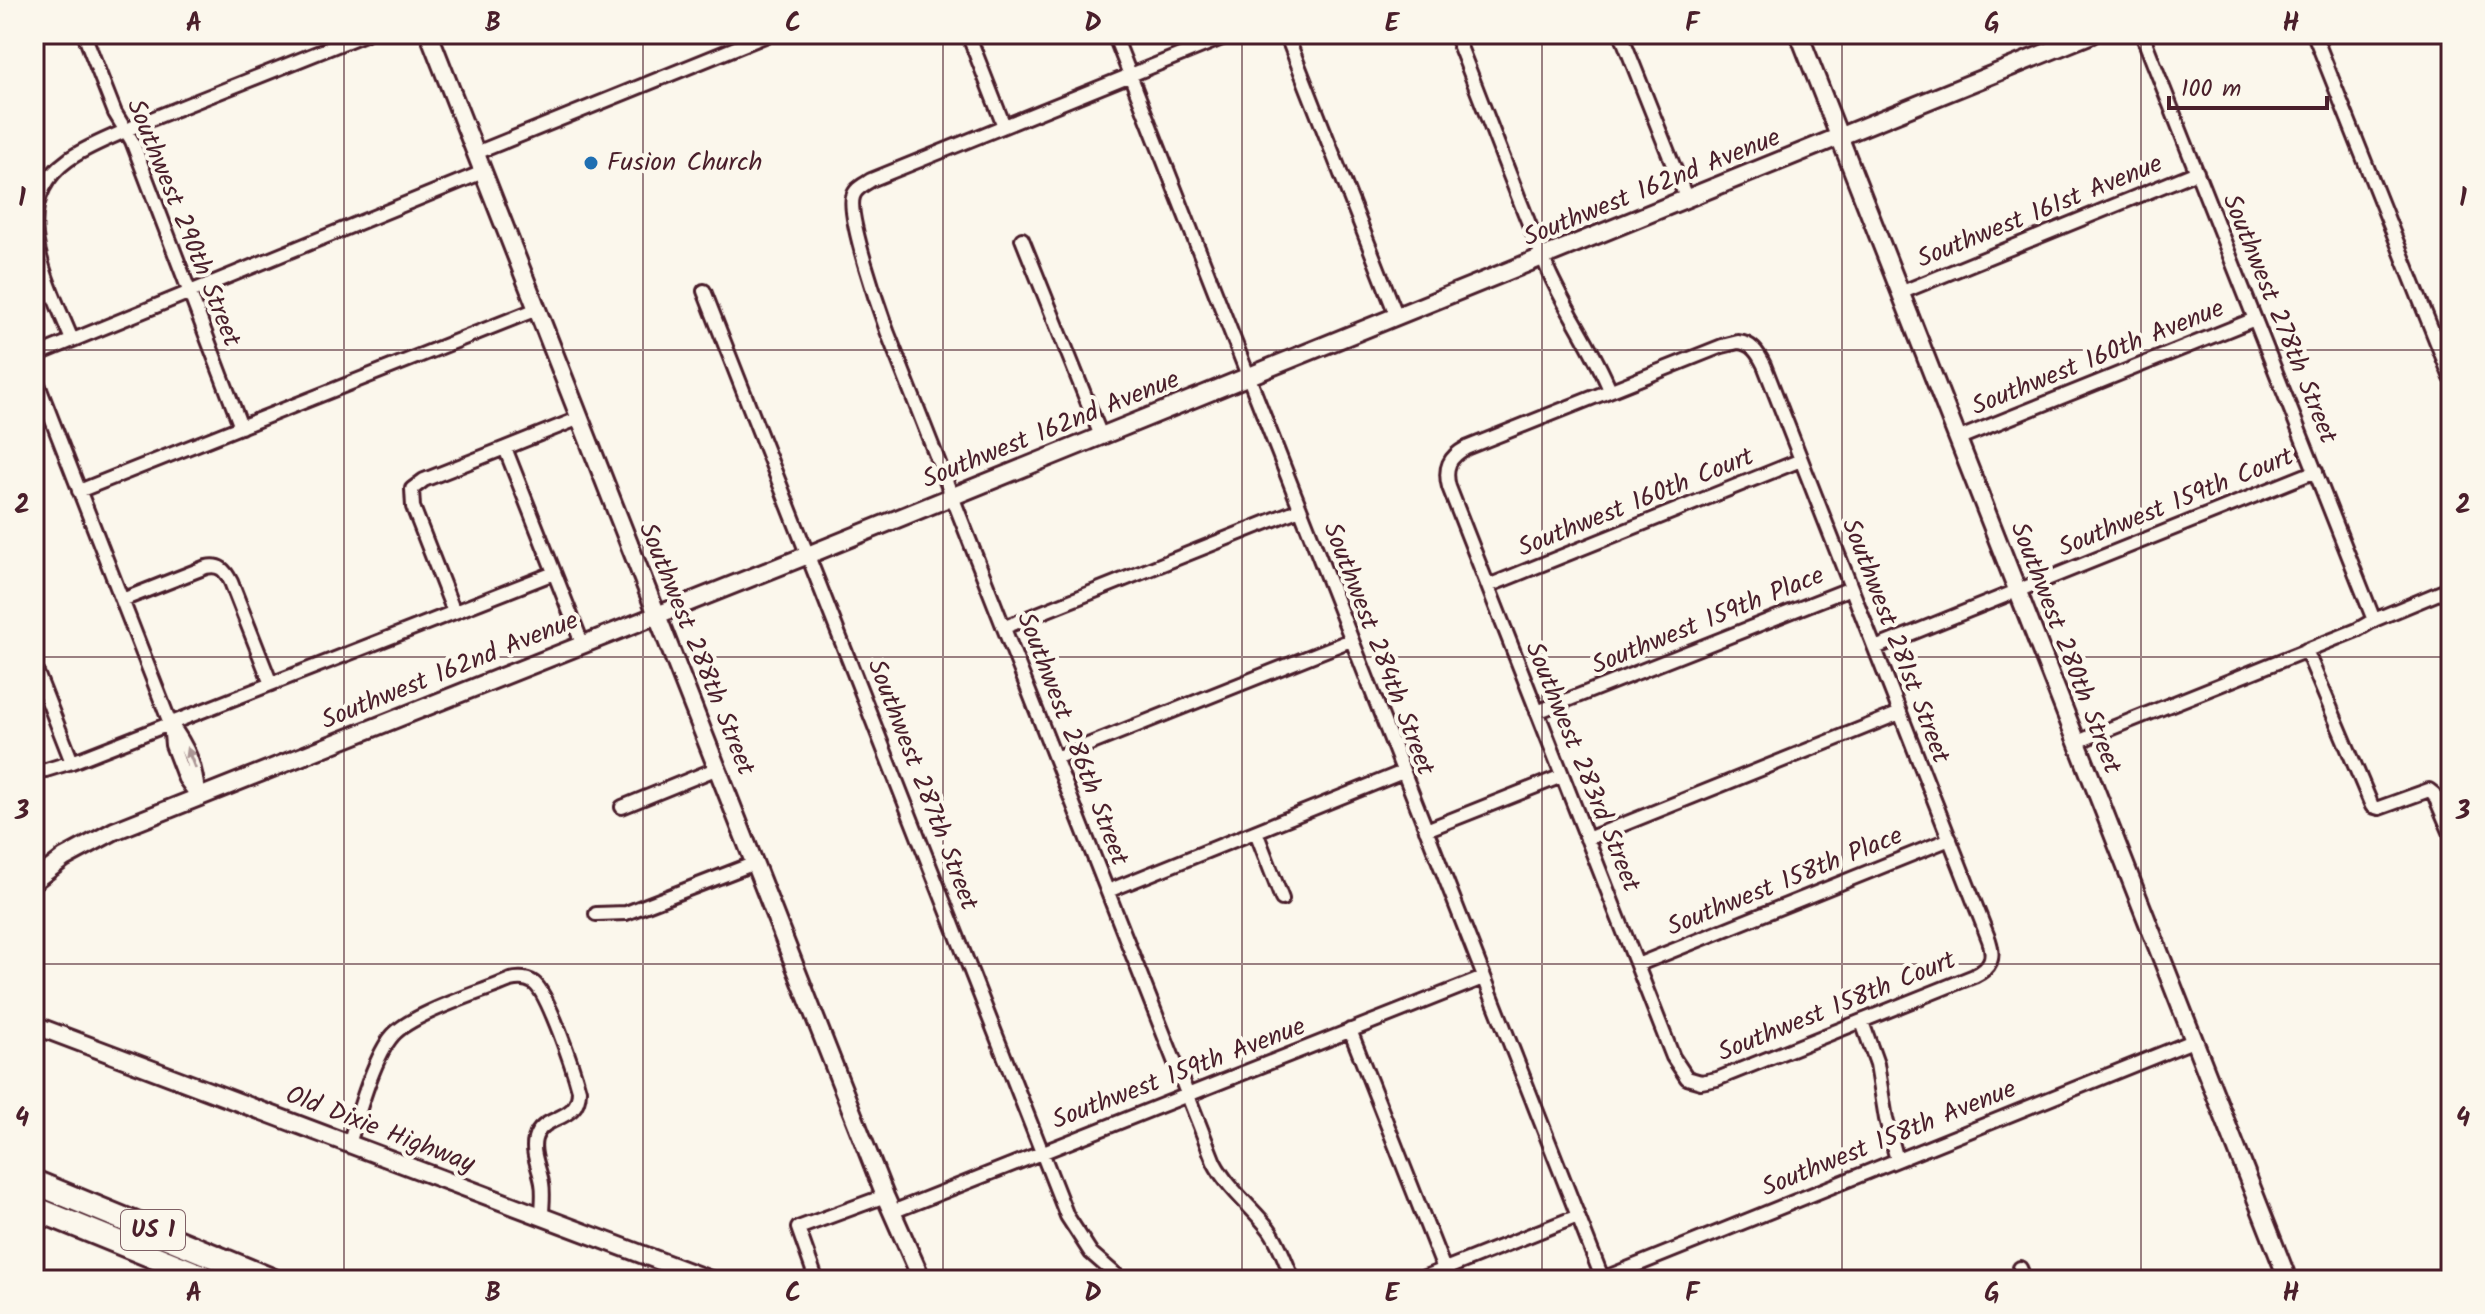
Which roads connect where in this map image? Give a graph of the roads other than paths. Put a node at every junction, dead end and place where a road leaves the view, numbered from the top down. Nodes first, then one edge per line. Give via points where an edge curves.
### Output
1 (84, 34) edge
2 (365, 34) edge
3 (429, 34) edge
4 (770, 34) edge
5 (968, 34) edge
6 (1114, 34) edge
7 (1232, 34) edge
8 (1286, 34) edge
9 (1455, 34) edge
10 (1621, 34) edge
11 (1799, 34) edge
12 (2092, 34) edge
13 (2142, 34) edge
14 (2314, 34) edge
15 (1130, 76) junction
16 (1004, 126) junction
17 (126, 131) junction
18 (1840, 137) junction
19 (476, 153) junction
20 (483, 172) junction
21 (2197, 172) junction
22 (1687, 200) junction
23 (1022, 239) dead end
24 (1543, 258) junction
25 (704, 291) dead end
26 (188, 292) junction
27 (1900, 293) junction
28 (537, 309) junction
29 (1397, 317) junction
30 (2255, 319) junction
31 (72, 340) junction
32 (34, 356) edge
33 (34, 374) edge
34 (1248, 377) junction
35 (2451, 378) edge
36 (1610, 390) junction
37 (580, 418) junction
38 (241, 427) junction
39 (1101, 436) junction
40 (1957, 439) junction
41 (505, 448) junction
42 (1801, 460) junction
43 (2316, 471) junction
44 (79, 491) junction
45 (952, 496) junction
46 (1300, 509) junction
47 (808, 555) junction
48 (554, 573) junction
49 (1488, 586) junction
50 (1851, 588) junction
51 (2451, 588) edge
52 (2017, 591) junction
53 (122, 600) junction
54 (454, 612) junction
55 (657, 615) junction
56 (2374, 620) junction
57 (1005, 627) junction
58 (1351, 640) junction
59 (582, 643) junction
60 (1875, 648) junction
61 (2306, 650) junction
62 (34, 665) edge
63 (271, 684) junction
64 (1537, 712) junction
65 (1900, 713) junction
66 (170, 723) junction
67 (2077, 742) junction
68 (1055, 758) junction
69 (72, 762) junction
70 (718, 768) junction
71 (34, 771) edge
72 (1403, 772) junction
73 (1562, 776) junction
74 (198, 797) junction
75 (622, 807) dead end
76 (1426, 830) junction
77 (1256, 832) junction
78 (2451, 834) edge
79 (1587, 839) junction
80 (1950, 839) junction
81 (755, 863) junction
82 (34, 881) edge
83 (1108, 891) junction
84 (1282, 899) dead end
85 (596, 914) dead end
86 (1991, 961) joint
87 (1637, 965) junction
88 (1483, 978) junction
89 (1862, 1022) junction
90 (34, 1025) edge
91 (1350, 1030) junction
92 (2193, 1041) junction
93 (1693, 1081) joint
94 (1188, 1095) junction
95 (349, 1144) junction
96 (1042, 1151) junction
97 (1897, 1160) junction
98 (34, 1182) edge
99 (34, 1195) edge
100 (885, 1196) junction
101 (34, 1208) edge
102 (102, 1208) junction
103 (892, 1212) junction
104 (542, 1216) junction
105 (1578, 1216) junction
106 (1444, 1269) junction
107 (1602, 1279) edge
108 (211, 1280) edge
109 (271, 1280) edge
110 (710, 1280) edge
111 (814, 1280) edge
112 (922, 1280) edge
113 (1122, 1280) edge
114 (1293, 1280) edge
115 (1417, 1280) edge
116 (2288, 1280) edge

1 - 17 street, Southwest 290th Street
2 - 17 street
3 - 19 street, Southwest 288th Street
4 - 19 street
5 - 16 street
6 - 15 street, Southwest 284th Street
7 - 15 street
8 - 29 street
9 - 24 street
10 - 22 street
11 - 18 street, Southwest 280th Street
12 - 18 street, Southwest 162nd Avenue
13 - 21 street, Southwest 278th Street
14 - 35 street
15 - 16 street
15 - 34 street, Southwest 284th Street
16 - 45 street, Southwest 286th Street via 871,180 853,195 853,215 881,315
17 - 26 street, Southwest 290th Street
17 - 31 street via 64,162 50,177 38,204 37,249
18 - 22 street, Southwest 162nd Avenue
18 - 27 street, Southwest 280th Street
19 - 20 street, Southwest 288th Street
20 - 26 street
20 - 28 street, Southwest 288th Street
21 - 27 street, Southwest 161st Avenue
21 - 30 street, Southwest 278th Street
22 - 24 street, Southwest 162nd Avenue
23 - 39 street
24 - 29 street, Southwest 162nd Avenue
24 - 36 street
25 - 47 street, Southwest 287th Street
26 - 31 street
26 - 38 street, Southwest 290th Street
27 - 40 street, Southwest 280th Street
28 - 37 street, Southwest 288th Street
28 - 38 street
29 - 34 street, Southwest 162nd Avenue
30 - 40 street, Southwest 160th Avenue
30 - 43 street, Southwest 278th Street
31 - 32 street
33 - 44 street
34 - 39 street, Southwest 162nd Avenue
34 - 46 street, Southwest 284th Street
36 - 42 street, Southwest 281st Street via 1722,346 1745,343 1764,365
36 - 49 street, Southwest 283rd Street via 1466,448 1450,461 1449,487
37 - 41 street
37 - 55 street, Southwest 288th Street
38 - 44 street
39 - 45 street, Southwest 162nd Avenue
40 - 52 street, Southwest 280th Street
41 - 48 street
41 - 54 street via 412,489 413,507
42 - 49 street, Southwest 160th Court
42 - 50 street, Southwest 281st Street
43 - 52 street, Southwest 159th Court
43 - 56 street, Southwest 278th Street
44 - 53 street
45 - 47 street, Southwest 162nd Avenue
45 - 57 street, Southwest 286th Street
46 - 57 street
46 - 58 street, Southwest 284th Street
47 - 55 street, Southwest 162nd Avenue
47 - 96 street, Southwest 287th Street
48 - 54 street
48 - 59 street
49 - 64 street, Southwest 283rd Street
50 - 60 street, Southwest 281st Street
50 - 64 street, Southwest 159th Place
51 - 56 street
52 - 60 street, Southwest 159th Court
52 - 67 street, Southwest 280th Street
53 - 63 street via 218,566 231,582
53 - 66 street
54 - 63 street
55 - 59 street, Southwest 162nd Avenue
55 - 70 street, Southwest 288th Street
56 - 61 street
57 - 68 street, Southwest 286th Street
58 - 68 street
58 - 72 street, Southwest 284th Street
59 - 74 street, Southwest 162nd Avenue
60 - 65 street, Southwest 281st Street
61 - 67 street
61 - 78 street via 2372,806 2429,790
62 - 69 street
63 - 66 street
64 - 73 street, Southwest 283rd Street
65 - 79 street
65 - 80 street, Southwest 281st Street
66 - 69 street
66 - 74 street via 172,745
67 - 92 street, Southwest 280th Street
68 - 83 street, Southwest 286th Street
69 - 71 street
70 - 75 street
70 - 81 street, Southwest 288th Street
72 - 76 street, Southwest 284th Street
72 - 77 street
73 - 76 street
73 - 79 street, Southwest 283rd Street
74 - 82 street, Southwest 162nd Avenue via 95,840
76 - 88 street, Southwest 284th Street
77 - 83 street
77 - 84 street
79 - 87 street, Southwest 283rd Street
80 - 86 street, Southwest 281st Street via 1991,945
80 - 87 street, Southwest 158th Place
81 - 85 street via 626,913
81 - 100 street, Southwest 288th Street
83 - 94 street, Southwest 286th Street
86 - 89 street, Southwest 158th Court via 1974,976
87 - 93 street, Southwest 283rd Street via 1673,1057
88 - 91 street, Southwest 159th Avenue
88 - 105 street, Southwest 284th Street
89 - 93 street, Southwest 158th Court via 1717,1079
89 - 97 street via 1877,1064
90 - 95 street, Old Dixie Highway
91 - 94 street, Southwest 159th Avenue
91 - 106 street
92 - 97 street, Southwest 158th Avenue
92 - 116 street, Southwest 280th Street
94 - 96 street, Southwest 159th Avenue
94 - 114 street, Southwest 286th Street via 1221,1176 1270,1230
95 - 104 street, Old Dixie Highway
95 - 104 street via 381,1055 400,1029 510,980 533,982 548,1005 579,1090 572,1111 536,1136
96 - 103 street, Southwest 159th Avenue
96 - 113 street, Southwest 287th Street via 1073,1228 1091,1253
97 - 107 street, Southwest 158th Avenue
98 - 102 highway, US 1
99 - 102 highway via 71,1209
100 - 103 street, Southwest 288th Street
100 - 111 street via 798,1228
101 - 108 highway, US 1
102 - 109 highway, US 1
103 - 112 street, Southwest 288th Street
104 - 110 street, Old Dixie Highway
105 - 106 street
105 - 107 street, Southwest 284th Street
106 - 115 street

